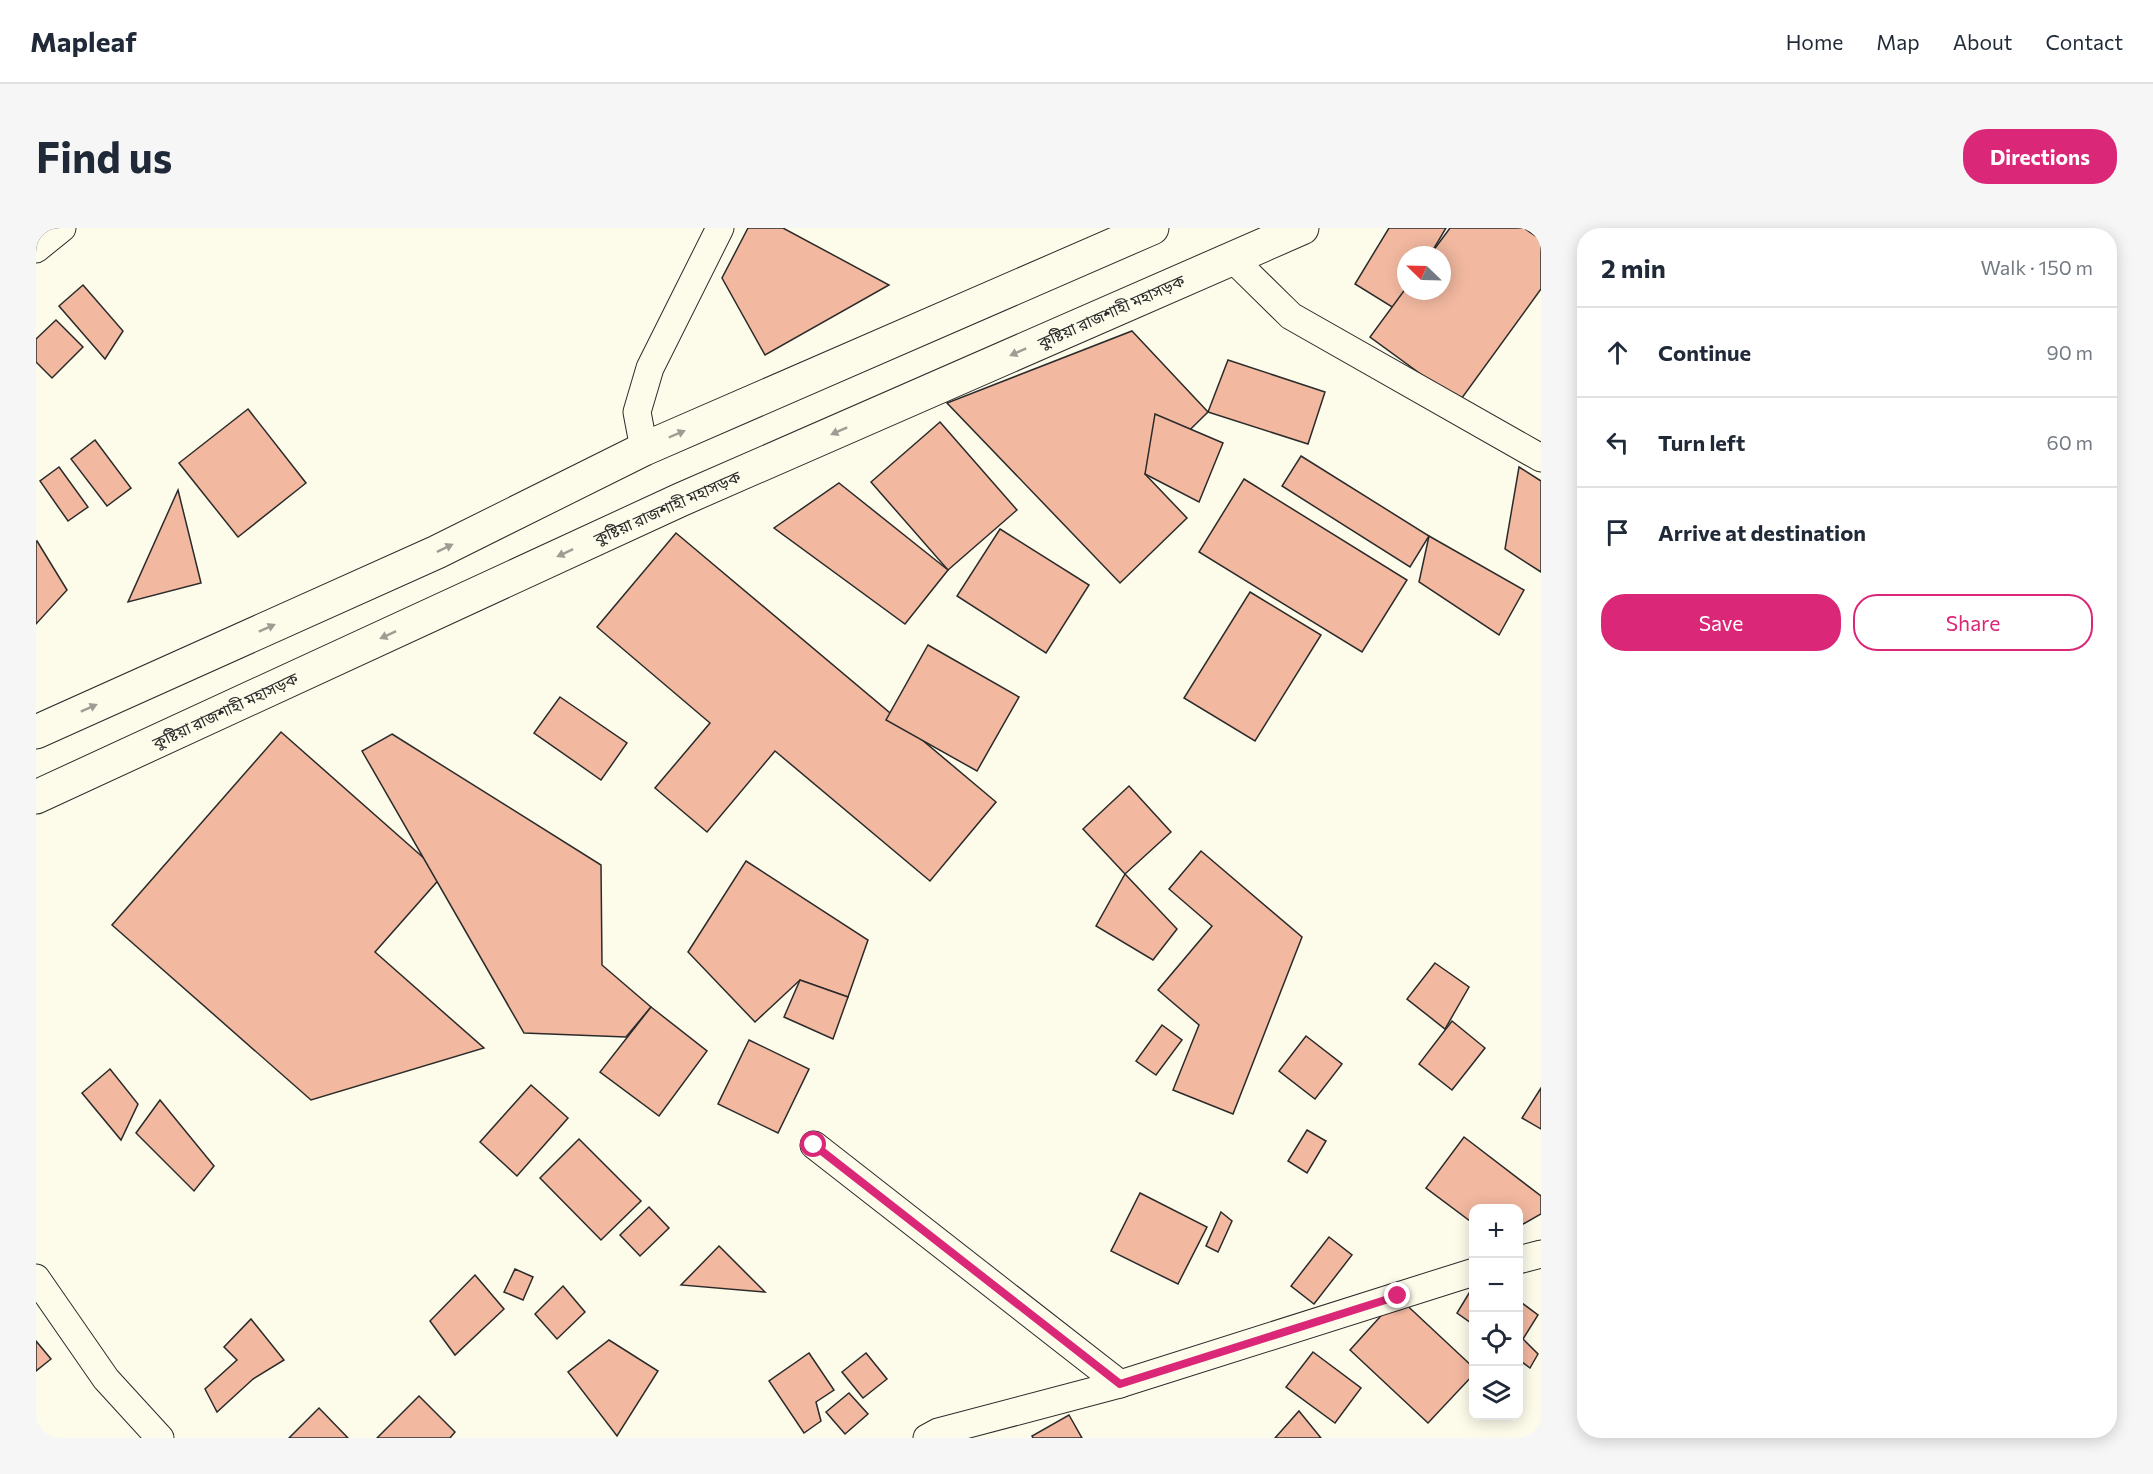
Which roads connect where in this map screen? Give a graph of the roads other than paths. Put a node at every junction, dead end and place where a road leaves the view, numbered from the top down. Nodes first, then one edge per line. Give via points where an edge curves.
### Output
1 (62, 228) edge
2 (720, 228) edge
3 (1152, 228) edge
4 (1302, 228) edge
5 (36, 249) edge
6 (1232, 258) junction
7 (644, 449) junction
8 (1541, 458) edge
9 (36, 732) edge
10 (36, 797) edge
11 (814, 1145) dead end
12 (1541, 1254) edge
13 (1523, 1259) edge
14 (1469, 1273) edge
15 (36, 1278) edge
16 (1120, 1384) junction
17 (160, 1438) edge
18 (927, 1438) edge

1 - 5 street
2 - 7 street via 651,368 637,412
7 -> 3 highway
4 - 6 highway, কুষ্টিয়া রাজশাহী মহাসড়ক
6 - 8 street via 1291,316
6 -> 10 highway, কুষ্টিয়া রাজশাহী মহাসড়ক via 680,500
9 -> 7 highway via 437,552
11 - 16 street
12 - 13 street
14 - 16 street
15 - 17 street via 106,1379
16 - 18 street

